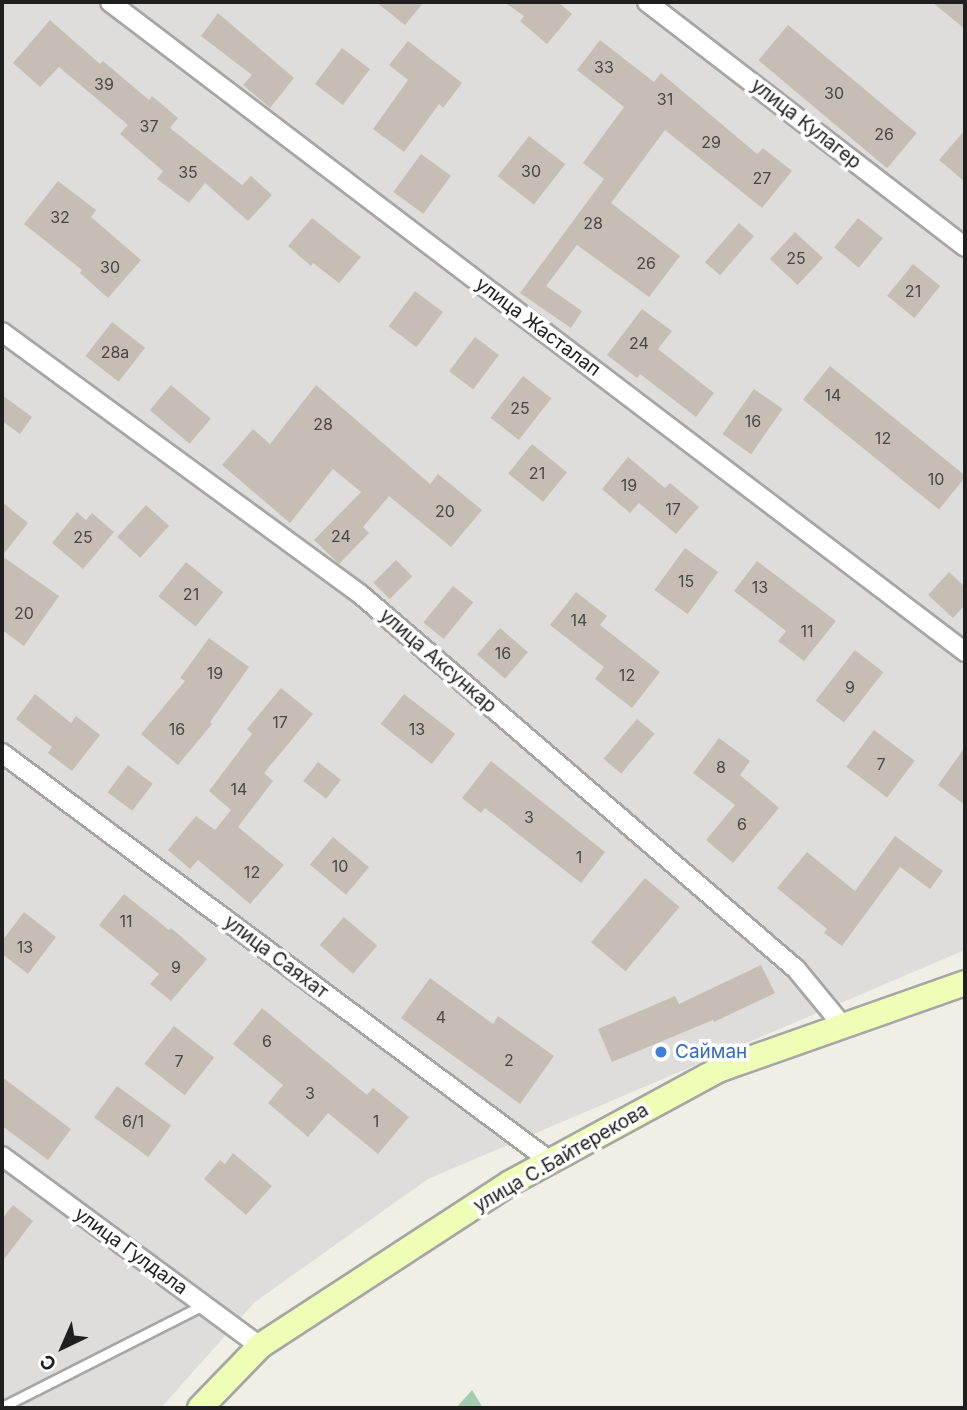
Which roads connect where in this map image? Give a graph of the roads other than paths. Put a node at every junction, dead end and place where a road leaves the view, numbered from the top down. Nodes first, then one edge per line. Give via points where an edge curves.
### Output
1 (110, 2) edge
2 (647, 2) edge
3 (965, 247) edge
4 (2, 332) edge
5 (965, 652) edge
6 (2, 753) edge
7 (965, 983) edge
8 (843, 1026) junction
9 (2, 1156) edge
10 (550, 1161) junction
11 (204, 1305) junction
12 (260, 1346) junction
13 (2, 1408) edge
14 (200, 1408) edge

1 - 5 street, улица Жасталап
2 - 3 street, улица Кулагер
4 - 8 street, улица Аксункар via 360,594 796,969
6 - 10 street, улица Саяхат
7 - 8 main road, улица С.Байтерекова
8 - 10 main road, улица С.Байтерекова via 718,1070
9 - 11 street, улица Гулдала
10 - 12 main road, улица С.Байтерекова
11 - 12 street, улица Гулдала
11 - 13 lane
12 - 14 main road, улица С.Байтерекова

